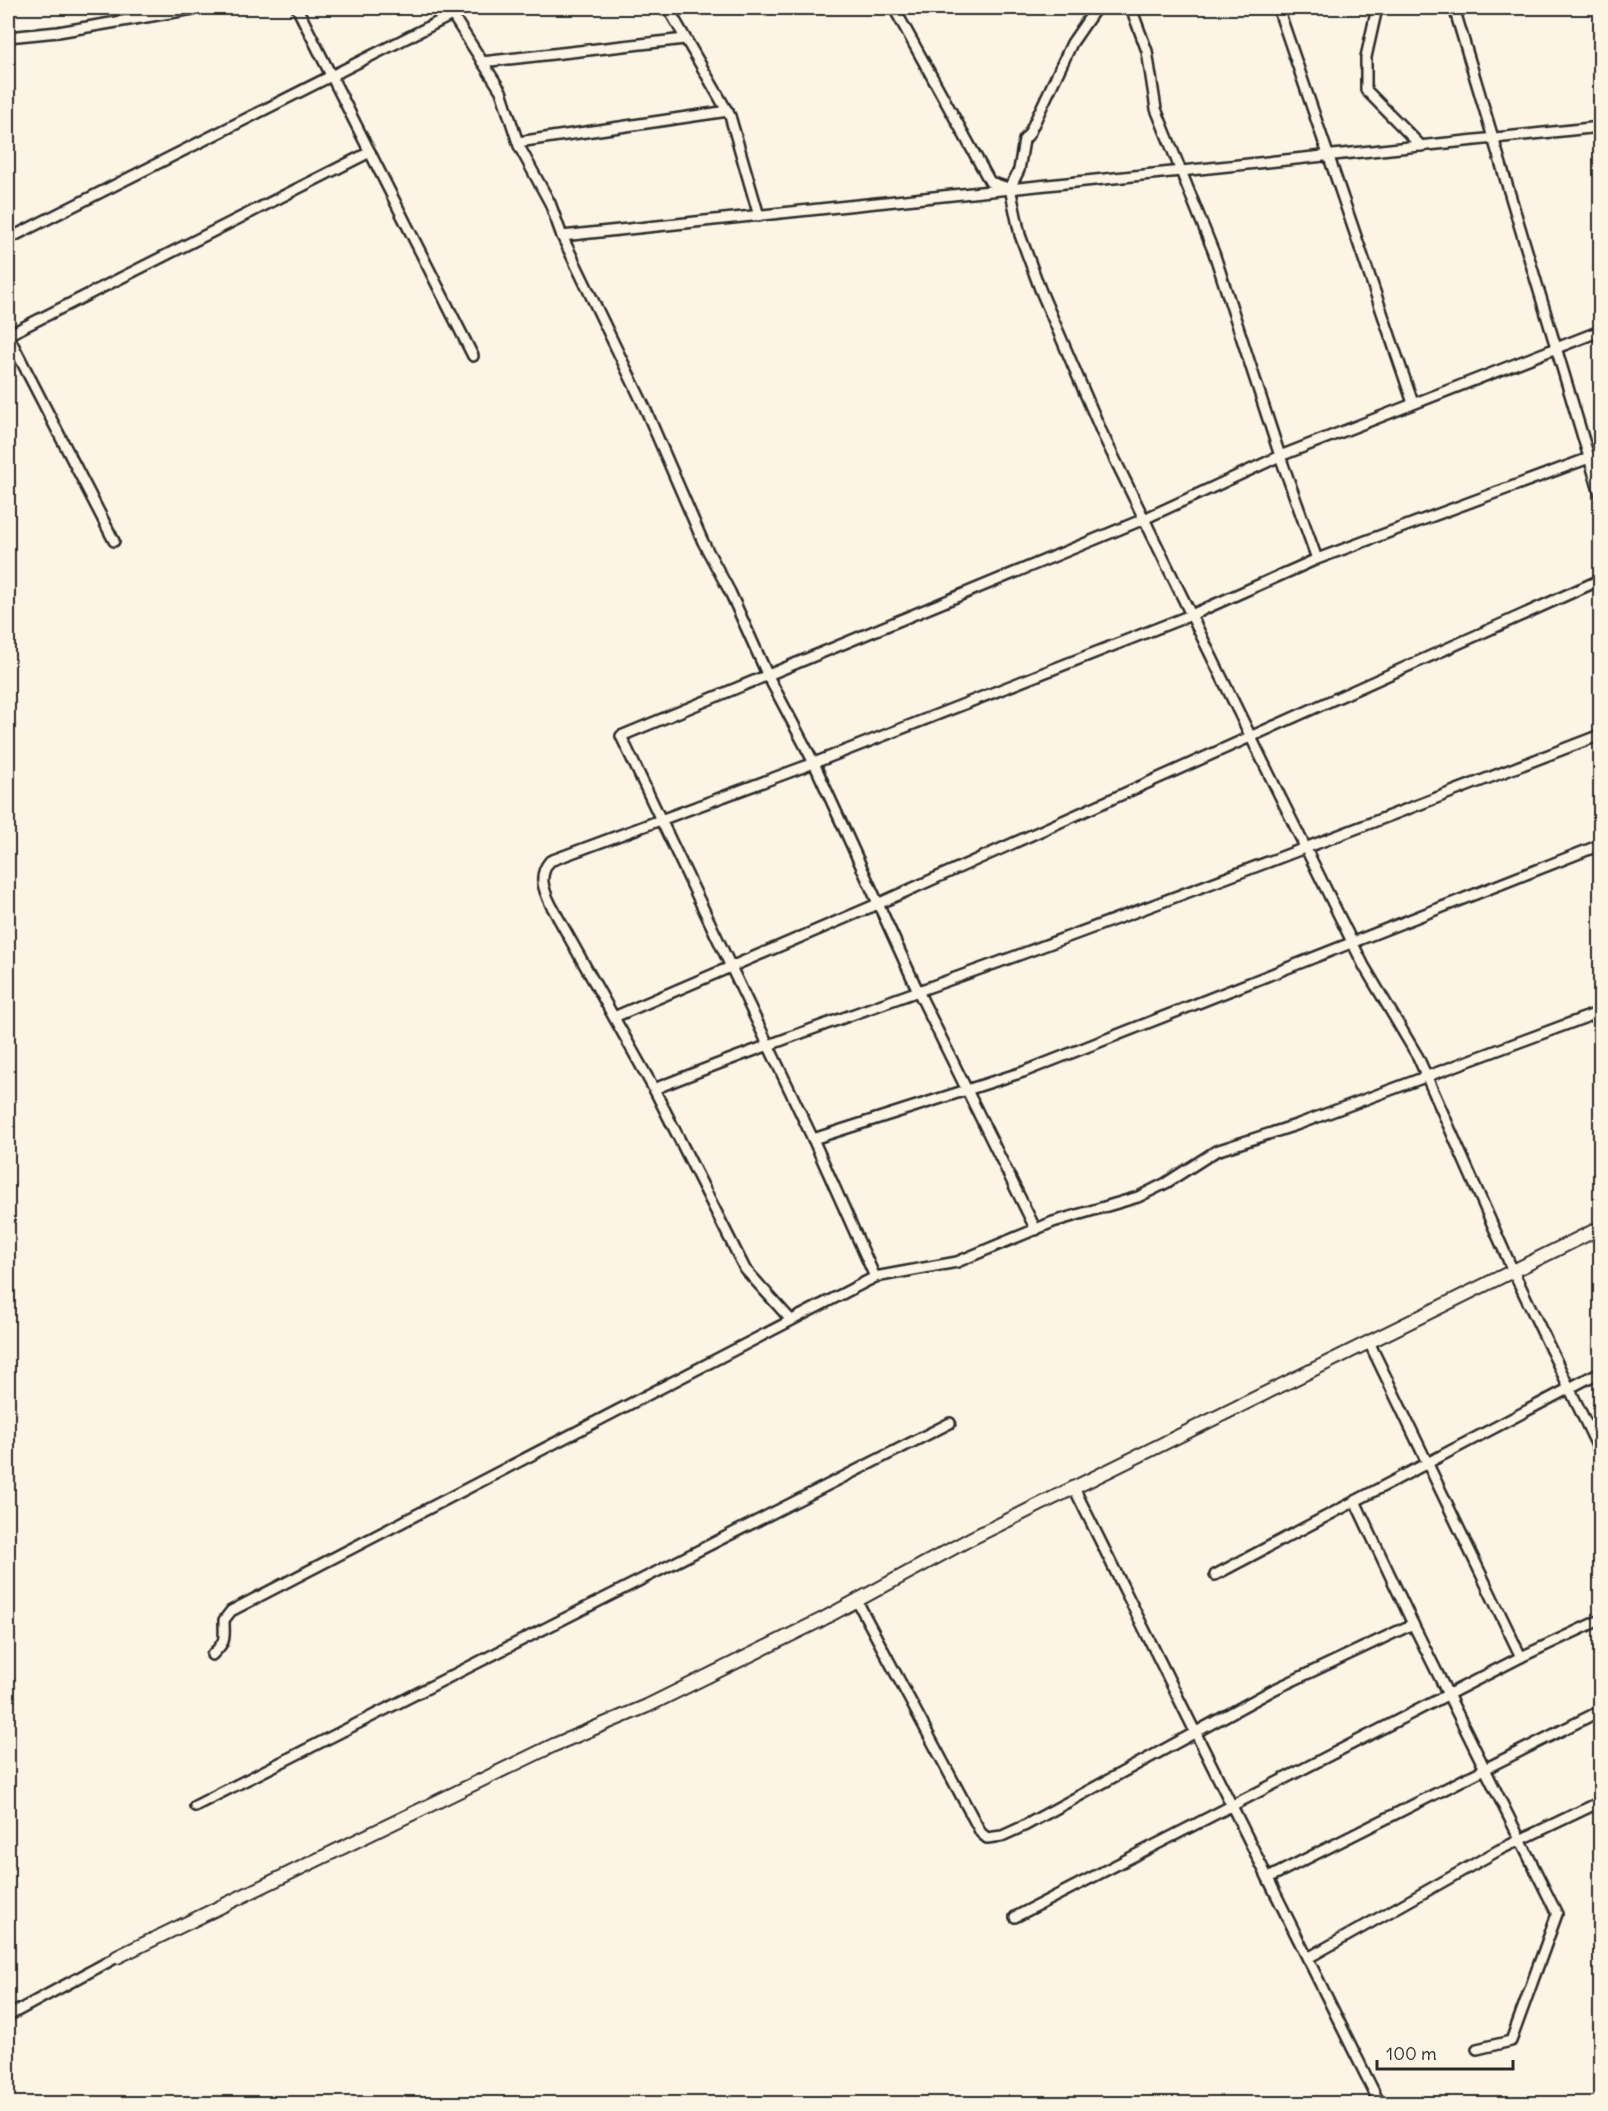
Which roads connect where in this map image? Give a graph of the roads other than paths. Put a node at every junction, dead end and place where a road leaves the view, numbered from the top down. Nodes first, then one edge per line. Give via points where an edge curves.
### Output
1 (199, 8) edge
2 (297, 8) edge
3 (668, 8) edge
4 (894, 8) edge
5 (1096, 8) edge
6 (1131, 8) edge
7 (1278, 8) edge
8 (1377, 8) edge
9 (1454, 8) edge
10 (450, 11) edge
11 (8, 37) edge
12 (685, 39) junction
13 (482, 62) junction
14 (331, 76) junction
15 (728, 111) junction
16 (1600, 127) edge
17 (1494, 139) junction
18 (518, 142) junction
19 (1421, 146) junction
20 (370, 152) junction
21 (1328, 156) junction
22 (1181, 172) junction
23 (1010, 188) junction
24 (759, 216) junction
25 (562, 236) junction
26 (8, 239) edge
27 (1600, 331) edge
28 (8, 335) edge
29 (1557, 349) junction
30 (473, 356) dead end
31 (1413, 403) junction
32 (1600, 454) edge
33 (1280, 456) junction
34 (1590, 459) junction
35 (1600, 494) edge
36 (1144, 519) junction
37 (114, 541) dead end
38 (1317, 559) junction
39 (1600, 580) edge
40 (1191, 615) junction
41 (767, 674) junction
42 (1600, 735) edge
43 (1250, 737) junction
44 (814, 763) junction
45 (661, 820) junction
46 (1600, 845) edge
47 (1306, 849) junction
48 (880, 903) junction
49 (1352, 942) junction
50 (731, 967) junction
51 (918, 992) junction
52 (1600, 1012) edge
53 (614, 1017) junction
54 (768, 1043) junction
55 (1426, 1077) junction
56 (654, 1089) junction
57 (969, 1089) junction
58 (813, 1139) junction
59 (1600, 1228) edge
60 (1036, 1230) junction
61 (1513, 1271) junction
62 (875, 1278) junction
63 (791, 1320) junction
64 (1369, 1342) junction
65 (1600, 1372) edge
66 (1570, 1388) junction
67 (950, 1423) dead end
68 (1600, 1452) edge
69 (1427, 1463) junction
70 (1074, 1488) junction
71 (1355, 1501) junction
72 (1215, 1575) dead end
73 (857, 1600) junction
74 (1600, 1620) edge
75 (1413, 1624) junction
76 (212, 1655) dead end
77 (1521, 1658) junction
78 (1448, 1695) junction
79 (1600, 1711) edge
80 (1196, 1732) junction
81 (1485, 1769) junction
82 (1600, 1802) edge
83 (195, 1806) dead end
84 (1233, 1806) junction
85 (1520, 1840) junction
86 (1268, 1878) junction
87 (1015, 1917) dead end
88 (117, 1957) joint
89 (1308, 1958) junction
90 (8, 2016) edge
91 (1477, 2049) dead end
92 (1380, 2103) edge

1 - 11 street
2 - 14 street
3 - 12 street
4 - 23 street via 990,182
5 - 23 street via 1072,43 1024,140 1019,170
6 - 22 street via 1147,51 1156,109
7 - 21 street
8 - 19 street via 1366,57 1366,90
9 - 17 street
10 - 13 street
10 - 14 street
12 - 13 street
12 - 15 street
13 - 18 street via 501,91
14 - 20 street
14 - 26 street
15 - 18 street
15 - 24 street
16 - 17 street
17 - 19 street
17 - 29 street
18 - 25 street via 550,203
19 - 21 street
20 - 28 street
20 - 30 street
21 - 22 street
21 - 31 street
22 - 23 street
22 - 33 street via 1214,254
23 - 24 street
23 - 36 street via 1020,235 1040,290
24 - 25 street
25 - 41 street
27 - 29 street
28 - 37 street
29 - 31 street
29 - 34 street
31 - 33 street
32 - 34 street
33 - 36 street
33 - 38 street
34 - 35 street
34 - 38 street
36 - 40 street
36 - 41 street
38 - 40 street
39 - 43 street
40 - 43 street
40 - 44 street
41 - 44 street
41 - 45 street via 621,736
42 - 47 street
43 - 47 street
43 - 48 street
44 - 45 street
44 - 48 street
45 - 50 street
45 - 53 street via 550,861 543,869 543,888
46 - 49 street
47 - 49 street
47 - 51 street
48 - 50 street
48 - 51 street
49 - 55 street
49 - 57 street via 1023,1072
50 - 53 street
50 - 54 street
51 - 54 street
51 - 57 street
52 - 55 street
53 - 56 street
54 - 56 street
54 - 58 street
55 - 60 street via 1216,1151 1138,1197
55 - 61 street
56 - 63 street via 745,1269
57 - 58 street
57 - 60 street
58 - 62 street
59 - 61 street
60 - 62 street via 957,1262
61 - 64 street
61 - 66 street
62 - 63 street
63 - 76 street via 231,1611 224,1620 224,1643
64 - 69 street
64 - 70 street
65 - 66 street
66 - 68 street
66 - 69 street
67 - 83 street
69 - 71 street
69 - 77 street
70 - 73 street
70 - 80 street
71 - 72 street
71 - 75 street
73 - 80 street via 987,1838 1024,1826
73 - 88 street via 647,1706 554,1745
74 - 77 street
75 - 78 street
75 - 80 street via 1273,1690
77 - 78 street
78 - 81 street
78 - 84 street
79 - 81 street
80 - 84 street
81 - 85 street
81 - 86 street
82 - 85 street
84 - 86 street
84 - 87 street
85 - 89 street
85 - 91 street via 1557,1914 1510,2042
86 - 89 street
88 - 90 street
89 - 92 street

